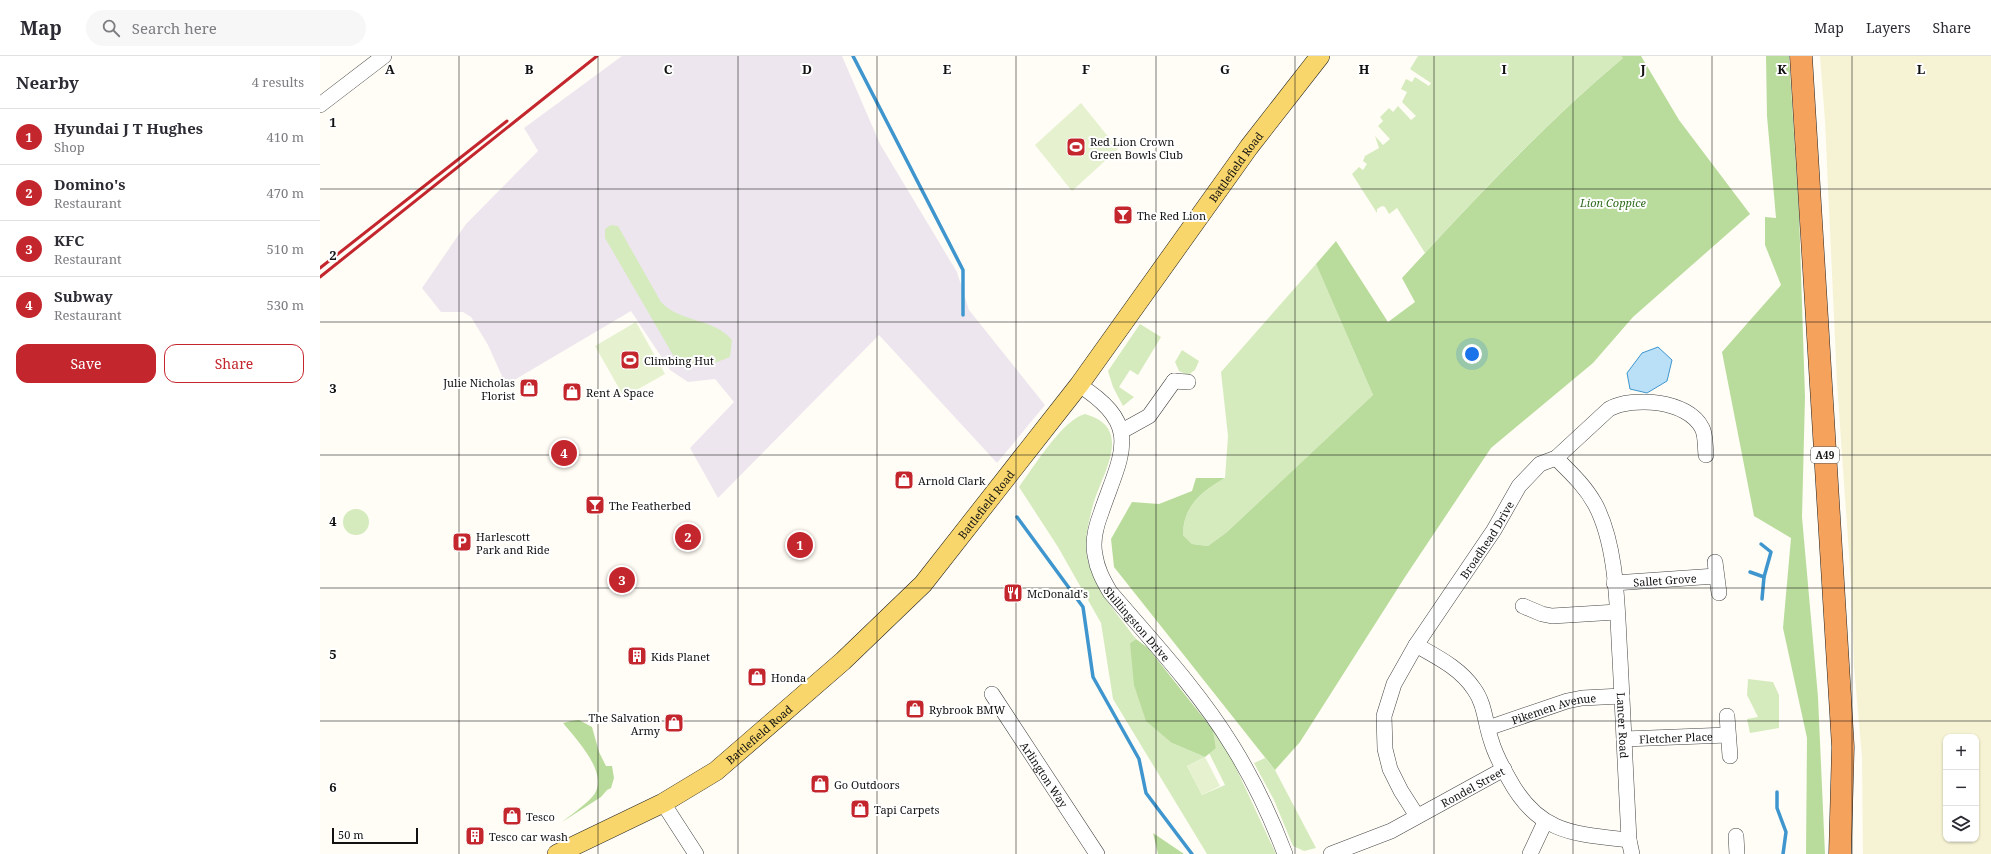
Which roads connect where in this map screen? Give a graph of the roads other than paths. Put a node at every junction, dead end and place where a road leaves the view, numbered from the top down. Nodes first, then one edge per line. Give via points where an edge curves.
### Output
1 (384, 56) edge
2 (1320, 56) edge
3 (1801, 56) edge
4 (320, 105) edge
5 (1176, 378) dead end
6 (1079, 385) junction
7 (1122, 431) junction
8 (1706, 455) dead end
9 (1556, 458) junction
10 (1614, 583) junction
11 (1719, 593) dead end
12 (1522, 606) dead end
13 (1617, 612) junction
14 (1416, 645) junction
15 (992, 694) dead end
16 (1622, 696) junction
17 (1728, 716) dead end
18 (1488, 728) junction
19 (1728, 734) junction
20 (1624, 738) junction
21 (1730, 756) dead end
22 (1504, 770) junction
23 (662, 803) junction
24 (1417, 816) junction
25 (1546, 822) junction
26 (1736, 836) dead end
27 (1630, 847) edge
28 (557, 854) edge
29 (696, 854) edge
30 (1097, 854) edge
31 (1285, 854) edge
32 (1331, 854) edge
33 (1530, 854) edge
34 (1730, 854) edge
35 (1737, 854) edge
36 (1840, 854) edge

1 - 4 street
2 - 6 main road, Battlefield Road via 1245,153
3 - 36 highway, A49 via 1843,747
5 - 7 street via 1149,416
6 - 7 street via 1094,394 1110,410
6 - 23 main road, Battlefield Road via 923,584 843,661 716,770
7 - 31 street, Shillingston Drive via 1121,456 1096,530 1094,554 1097,567 1110,592 1182,677 1233,746 1270,816
8 - 9 street, Broadhead Drive via 1702,428 1684,410 1665,403 1630,402 1619,403 1609,409
9 - 10 street, Lancer Road via 1582,483 1595,504 1602,520
9 - 14 street, Broadhead Drive via 1540,464 1519,486 1494,530
10 - 11 street, Sallet Grove via 1716,569
10 - 13 street, Lancer Road
12 - 13 street via 1552,616
13 - 16 street, Lancer Road
14 - 18 street via 1448,663 1463,675 1482,702
14 - 24 street, Broadhead Drive via 1387,700 1383,732 1390,769
15 - 30 street, Arlington Way
16 - 18 street, Pikemen Avenue via 1567,701
16 - 20 street, Lancer Road
17 - 19 street
18 - 22 street
19 - 20 street, Fletcher Place
19 - 21 street
20 - 27 street, Lancer Road
22 - 24 street, Rondel Street
22 - 25 street, Rondel Street via 1529,810
23 - 28 main road, Battlefield Road
23 - 29 street
24 - 32 street, Rondel Street via 1370,840
25 - 27 street, Rondel Street via 1569,832
25 - 33 street
26 - 35 street
34 - 35 street

